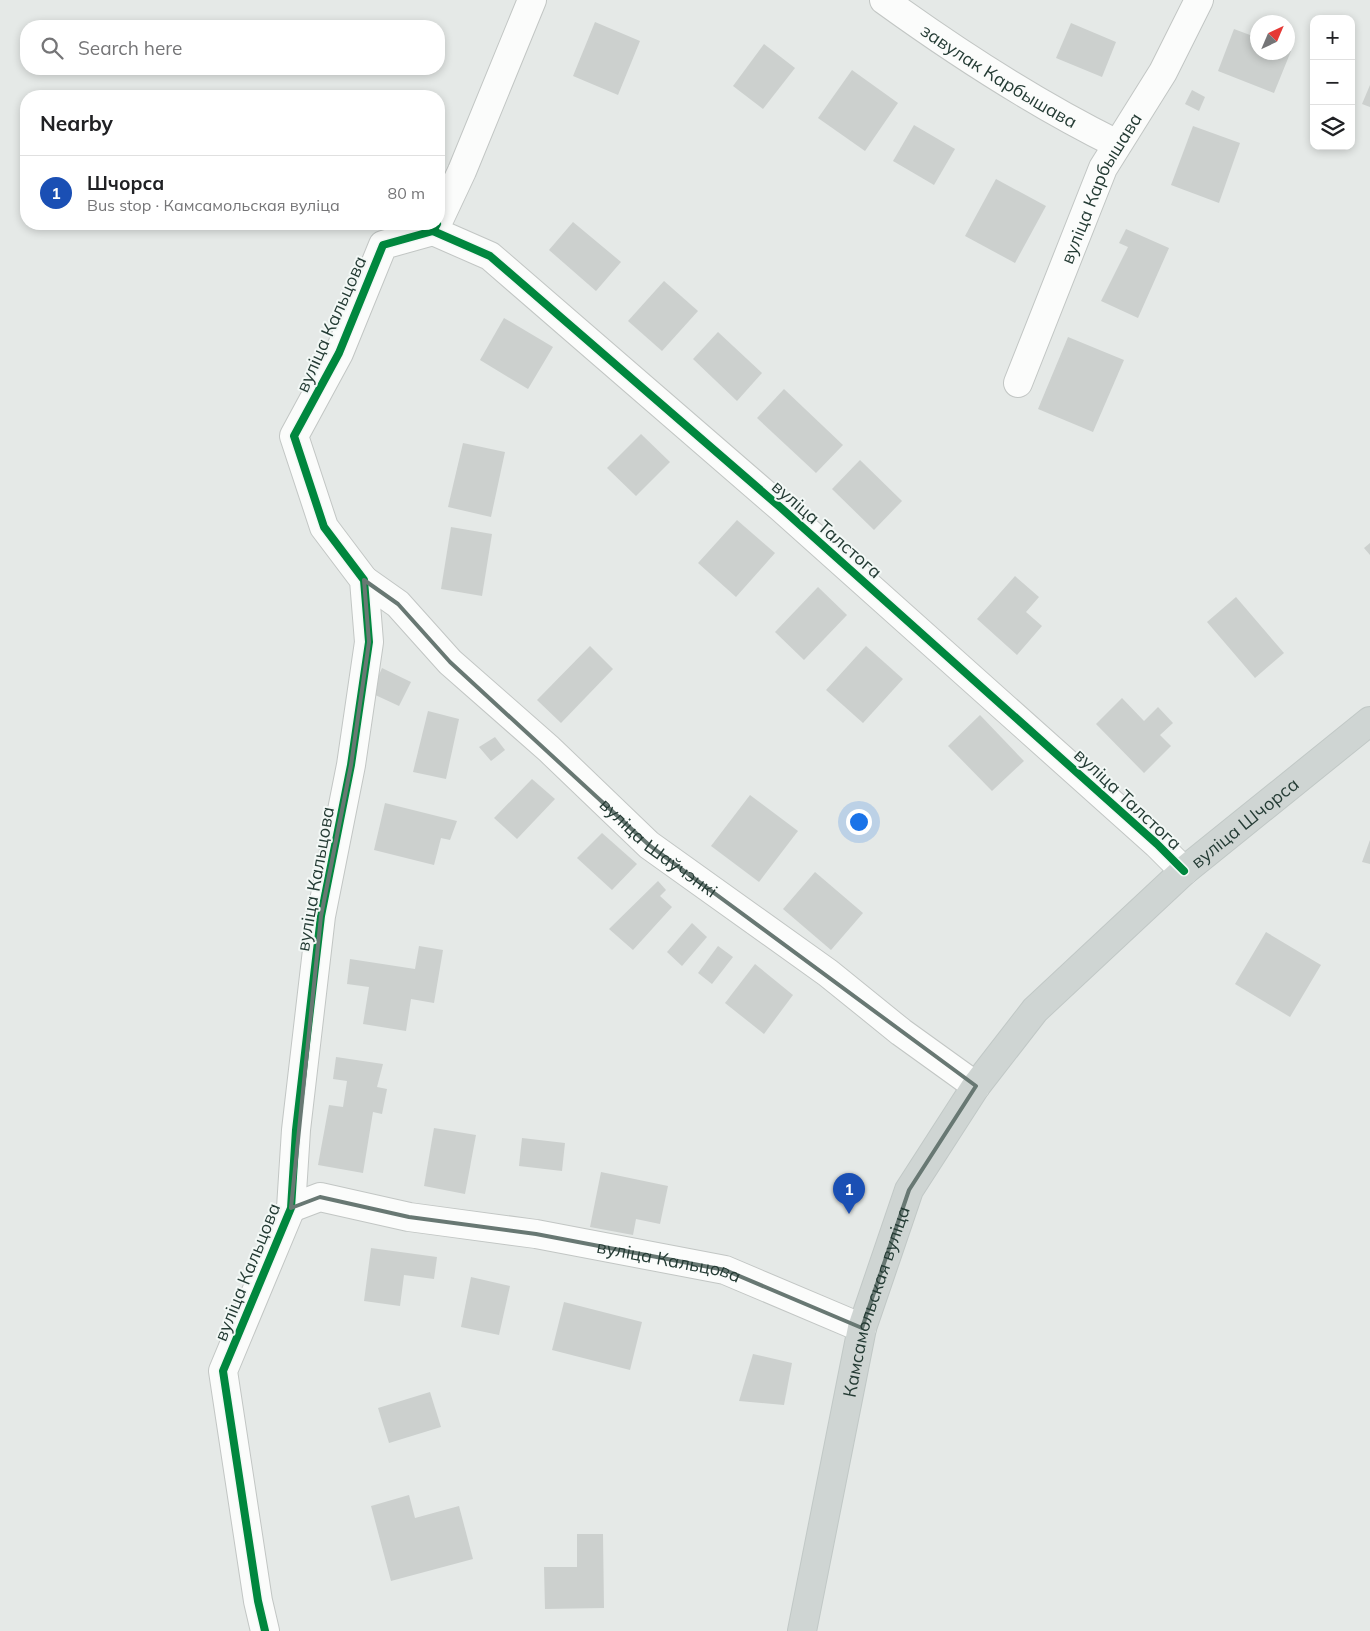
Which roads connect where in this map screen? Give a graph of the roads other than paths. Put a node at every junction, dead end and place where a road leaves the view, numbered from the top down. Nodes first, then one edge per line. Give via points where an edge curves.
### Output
1 (532, 0) edge
2 (884, 0) edge
3 (1199, 0) edge
4 (1117, 144) junction
5 (445, 207) edge
6 (423, 230) edge
7 (445, 230) edge
8 (1018, 383) dead end
9 (364, 580) junction
10 (1370, 721) edge
11 (1184, 872) junction
12 (1035, 1010) joint
13 (976, 1086) junction
14 (292, 1208) junction
15 (862, 1328) junction
16 (265, 1631) edge
17 (802, 1631) edge

1 - 5 street
2 - 4 street, завулак Карбышава via 1007,82
3 - 4 street, вуліца Карбышава via 1163,72
4 - 8 street, вуліца Карбышава via 1103,168
6 - 9 street, вуліца Кальцова via 383,245 339,353 294,436 324,527
7 - 11 street, вуліца Талстога via 490,256 640,385 903,616 1157,844
9 - 13 street, вуліца Шаўчэнкі via 398,604 450,662 549,749 649,845 828,973 901,1032
9 - 14 street, вуліца Кальцова via 369,642 351,765 321,916 296,1130
10 - 11 main road, вуліца Шчорса
11 - 12 main road, вуліца Шчорса
12 - 13 main road, Камсамольская вуліца
13 - 15 main road, Камсамольская вуліца via 908,1190
14 - 15 street, вуліца Кальцова via 320,1197 409,1217 536,1234 725,1270
14 - 16 street, вуліца Кальцова via 223,1371
15 - 17 main road, Камсамольская вуліца

